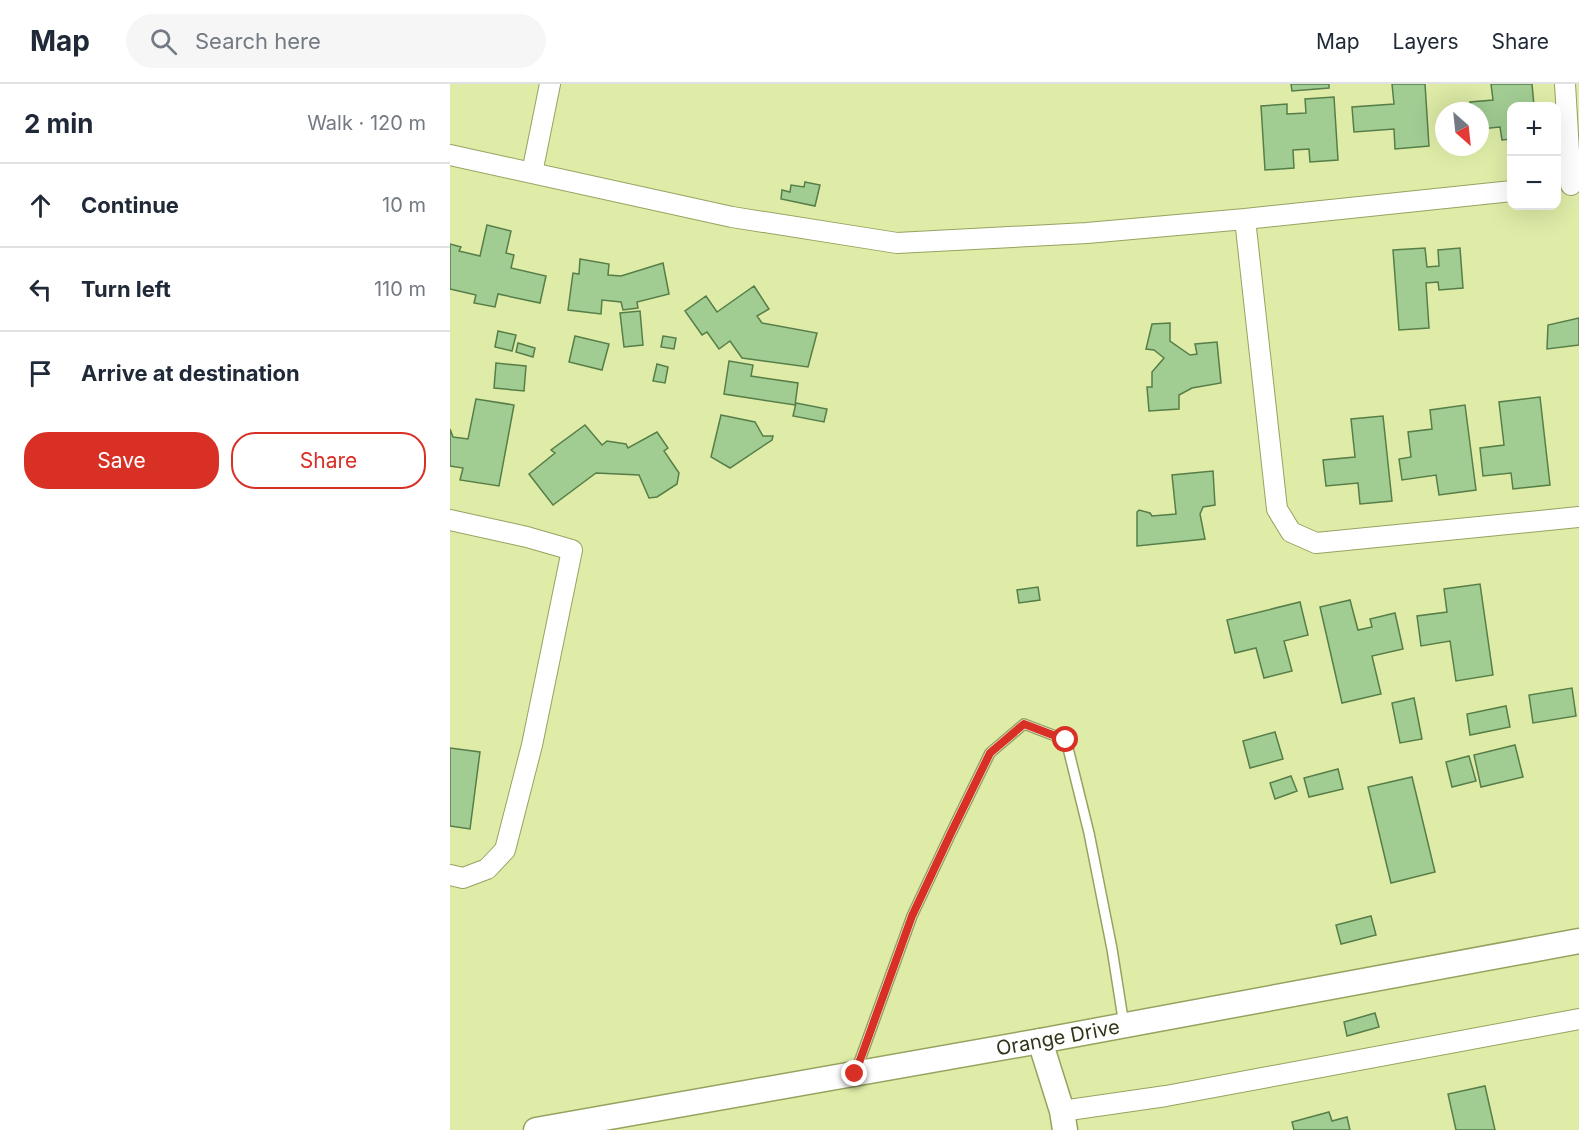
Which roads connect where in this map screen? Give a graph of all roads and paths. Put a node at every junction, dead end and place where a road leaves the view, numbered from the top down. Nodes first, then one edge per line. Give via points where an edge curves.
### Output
1 (550, 84) edge
2 (1565, 84) edge
3 (450, 154) edge
4 (532, 173) junction
5 (1569, 185) edge
6 (1507, 192) edge
7 (1245, 219) junction
8 (1579, 517) edge
9 (450, 520) edge
10 (450, 876) edge
11 (1579, 941) edge
12 (1579, 1019) edge
13 (1124, 1025) junction
14 (1041, 1041) junction
15 (855, 1074) junction
16 (1063, 1120) edge
17 (536, 1130) edge

1 - 4 street
2 - 5 street
3 - 4 street
4 - 7 street via 732,217 897,243 1087,233
6 - 7 street
7 - 8 street via 1277,509 1291,532 1316,543
9 - 10 street via 572,550 505,850 487,869 462,878
11 - 13 street, Orange Drive
12 - 16 street via 1166,1096
13 - 14 street, Orange Drive
13 - 15 lane via 1094,856 1066,740 1024,724 990,753 961,813 912,916
14 - 15 street, Orange Drive
14 - 16 street
15 - 17 street, Orange Drive

